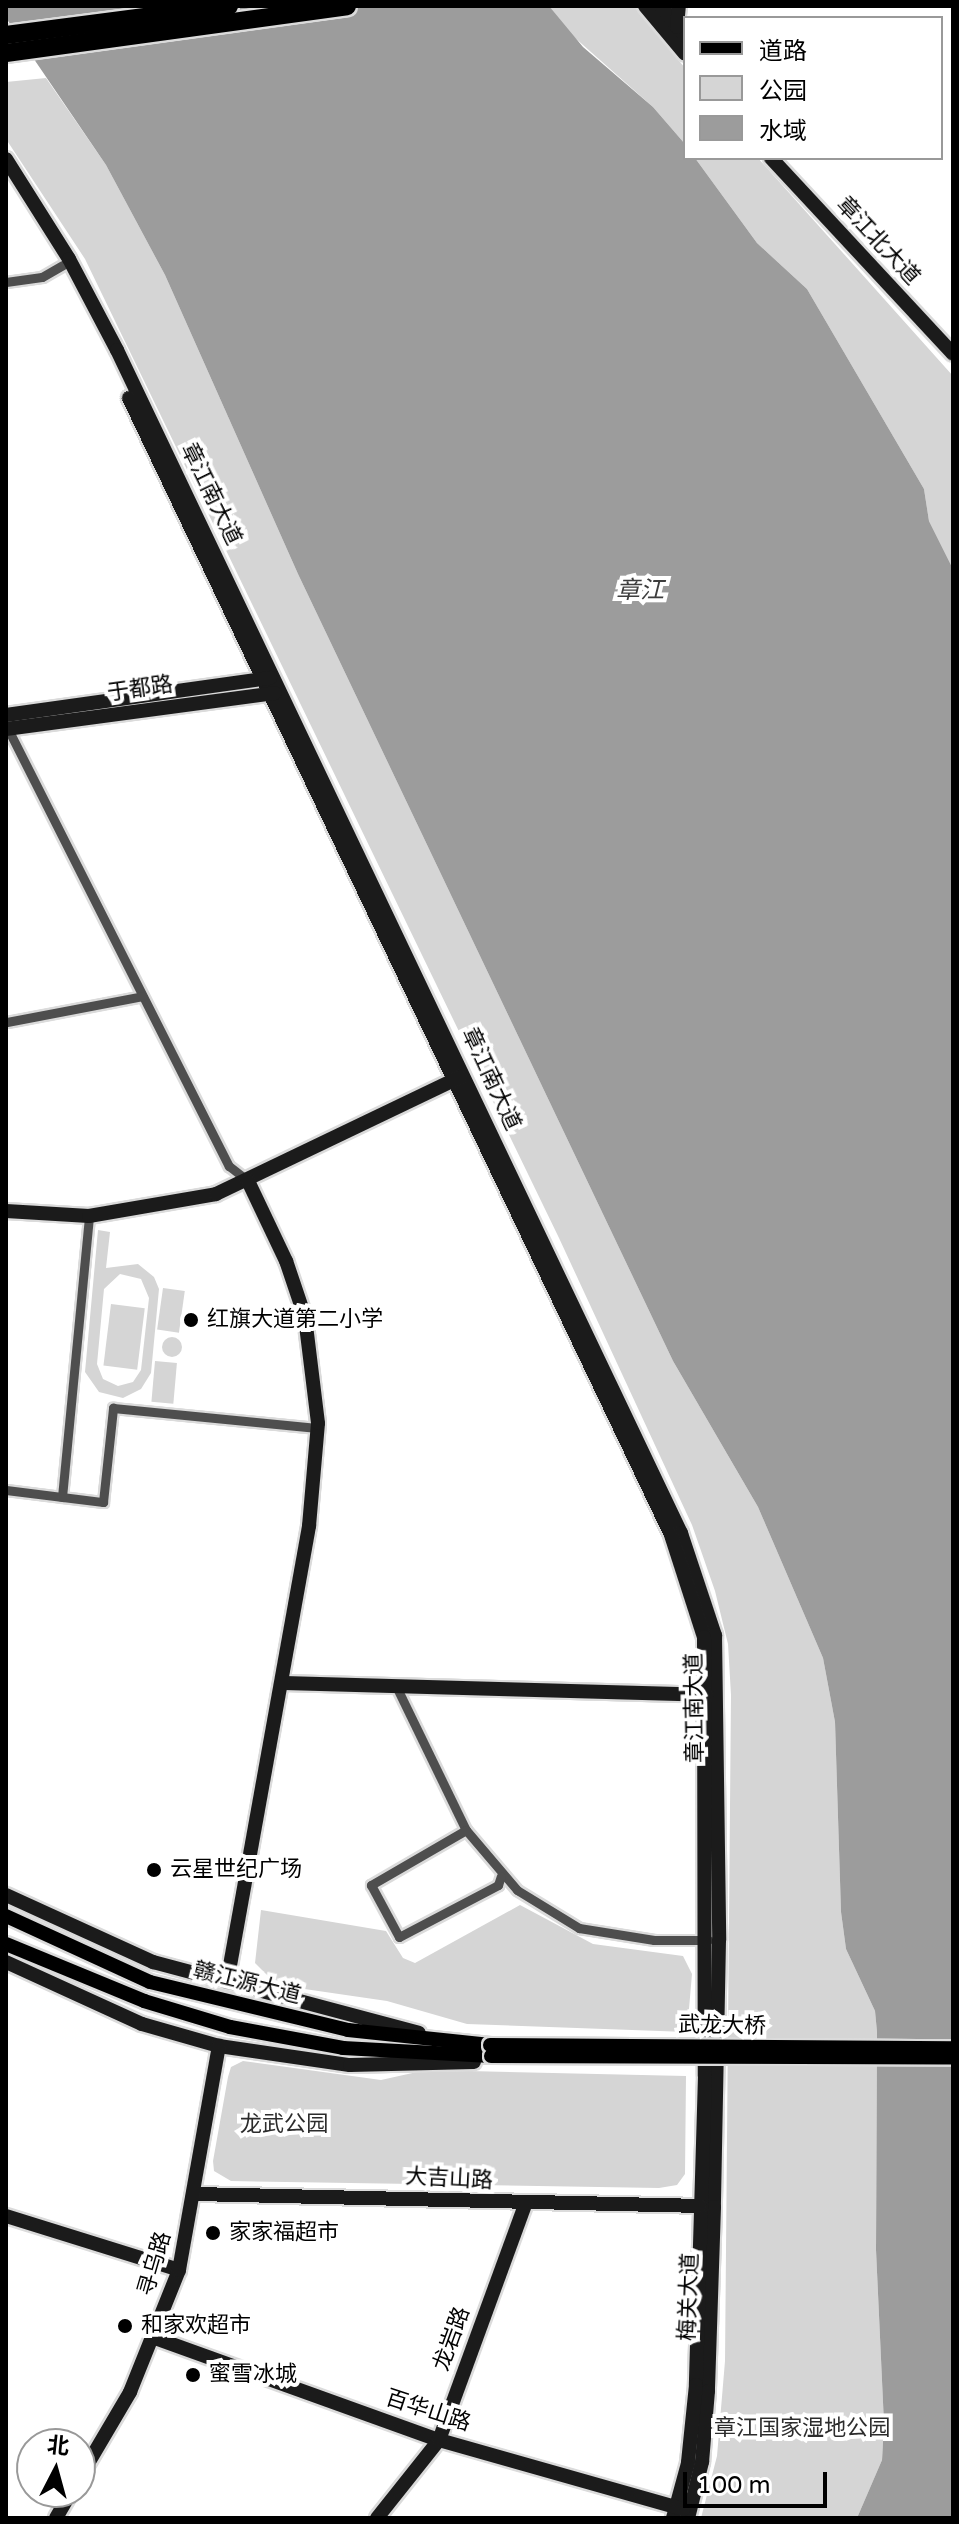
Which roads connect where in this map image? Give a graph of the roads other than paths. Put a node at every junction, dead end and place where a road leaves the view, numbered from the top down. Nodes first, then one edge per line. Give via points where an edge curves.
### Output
1 (229, 6) edge
2 (347, 6) edge
3 (645, 6) edge
4 (661, 6) edge
5 (679, 6) edge
6 (681, 31) edge
7 (6, 34) edge
8 (30, 41) junction
9 (683, 52) edge
10 (6, 53) edge
11 (6, 62) edge
12 (6, 159) edge
13 (773, 160) edge
14 (785, 160) edge
15 (6, 174) edge
16 (63, 265) junction
17 (6, 282) edge
18 (950, 336) edge
19 (953, 354) edge
20 (271, 686) junction
21 (7, 724) edge
22 (143, 996) junction
23 (7, 1022) edge
24 (459, 1077) junction
25 (248, 1181) junction
26 (6, 1211) edge
27 (89, 1216) junction
28 (317, 1428) junction
29 (6, 1490) edge
30 (62, 1497) junction
31 (282, 1683) junction
32 (396, 1686) junction
33 (707, 1695) junction
34 (466, 1830) junction
35 (501, 1876) junction
36 (6, 1895) edge
37 (6, 1916) edge
38 (713, 1940) junction
39 (6, 1944) edge
40 (6, 1962) edge
41 (227, 1982) junction
42 (219, 2046) junction
43 (953, 2048) edge
44 (490, 2050) junction
45 (953, 2058) edge
46 (711, 2075) junction
47 (196, 2194) junction
48 (525, 2205) junction
49 (700, 2206) junction
50 (6, 2216) edge
51 (179, 2270) junction
52 (155, 2338) junction
53 (439, 2440) junction
54 (96, 2447) edge
55 (682, 2513) edge
56 (377, 2518) edge

1 - 8 highway
2 - 8 highway
3 - 9 main road
4 - 6 main road
5 - 6 main road
7 - 8 highway
8 - 10 highway
8 - 11 highway
12 - 20 main road, 章江南大道 via 69,259 117,350
13 - 19 main road, 章江北大道
14 - 18 main road, 章江北大道
15 - 16 main road, 章江南大道
16 - 17 street via 42,277
16 - 20 main road, 章江南大道
20 - 21 main road, 于都路
20 - 24 main road, 章江南大道
21 - 22 street
22 - 23 street
22 - 25 street via 229,1166
24 - 25 main road
24 - 33 main road, 章江南大道 via 671,1535 704,1637
24 - 38 main road, 章江南大道 via 675,1518 704,1596 718,1657
25 - 27 main road via 174,1205
25 - 28 main road via 286,1261 305,1317
26 - 27 main road
27 - 30 street
28 - 30 street via 113,1408 103,1502
28 - 31 main road via 309,1526
29 - 30 street
31 - 32 main road
31 - 41 main road
32 - 33 main road
32 - 34 street
33 - 38 main road, 章江南大道
34 - 35 street
34 - 35 street via 371,1885 399,1937 498,1885
35 - 38 street via 540,1909 579,1928 654,1940
36 - 41 main road via 153,1962
37 - 44 main road, 赣江源大道 via 150,1982 348,2030
38 - 46 main road, 章江南大道
39 - 44 main road, 赣江源大道 via 144,2001 230,2027 343,2048
40 - 42 main road via 142,2024
41 - 44 main road
42 - 44 main road via 350,2065
42 - 47 main road, 寻乌路
43 - 44 main road, 武龙大桥, bridge
44 - 45 main road, 武龙大桥, bridge
46 - 49 main road, 梅关大道
46 - 55 main road, 梅关大道 via 708,2391 702,2462
47 - 48 main road, 大吉山路
47 - 51 main road, 寻乌路
48 - 49 main road, 大吉山路
48 - 53 main road, 龙岩路
49 - 55 main road, 梅关大道 via 696,2385
50 - 51 main road
51 - 52 main road, 寻乌路
52 - 53 main road, 百华山路
52 - 54 main road, 寻乌路
53 - 55 main road, 百华山路
53 - 56 main road, 龙岩路

